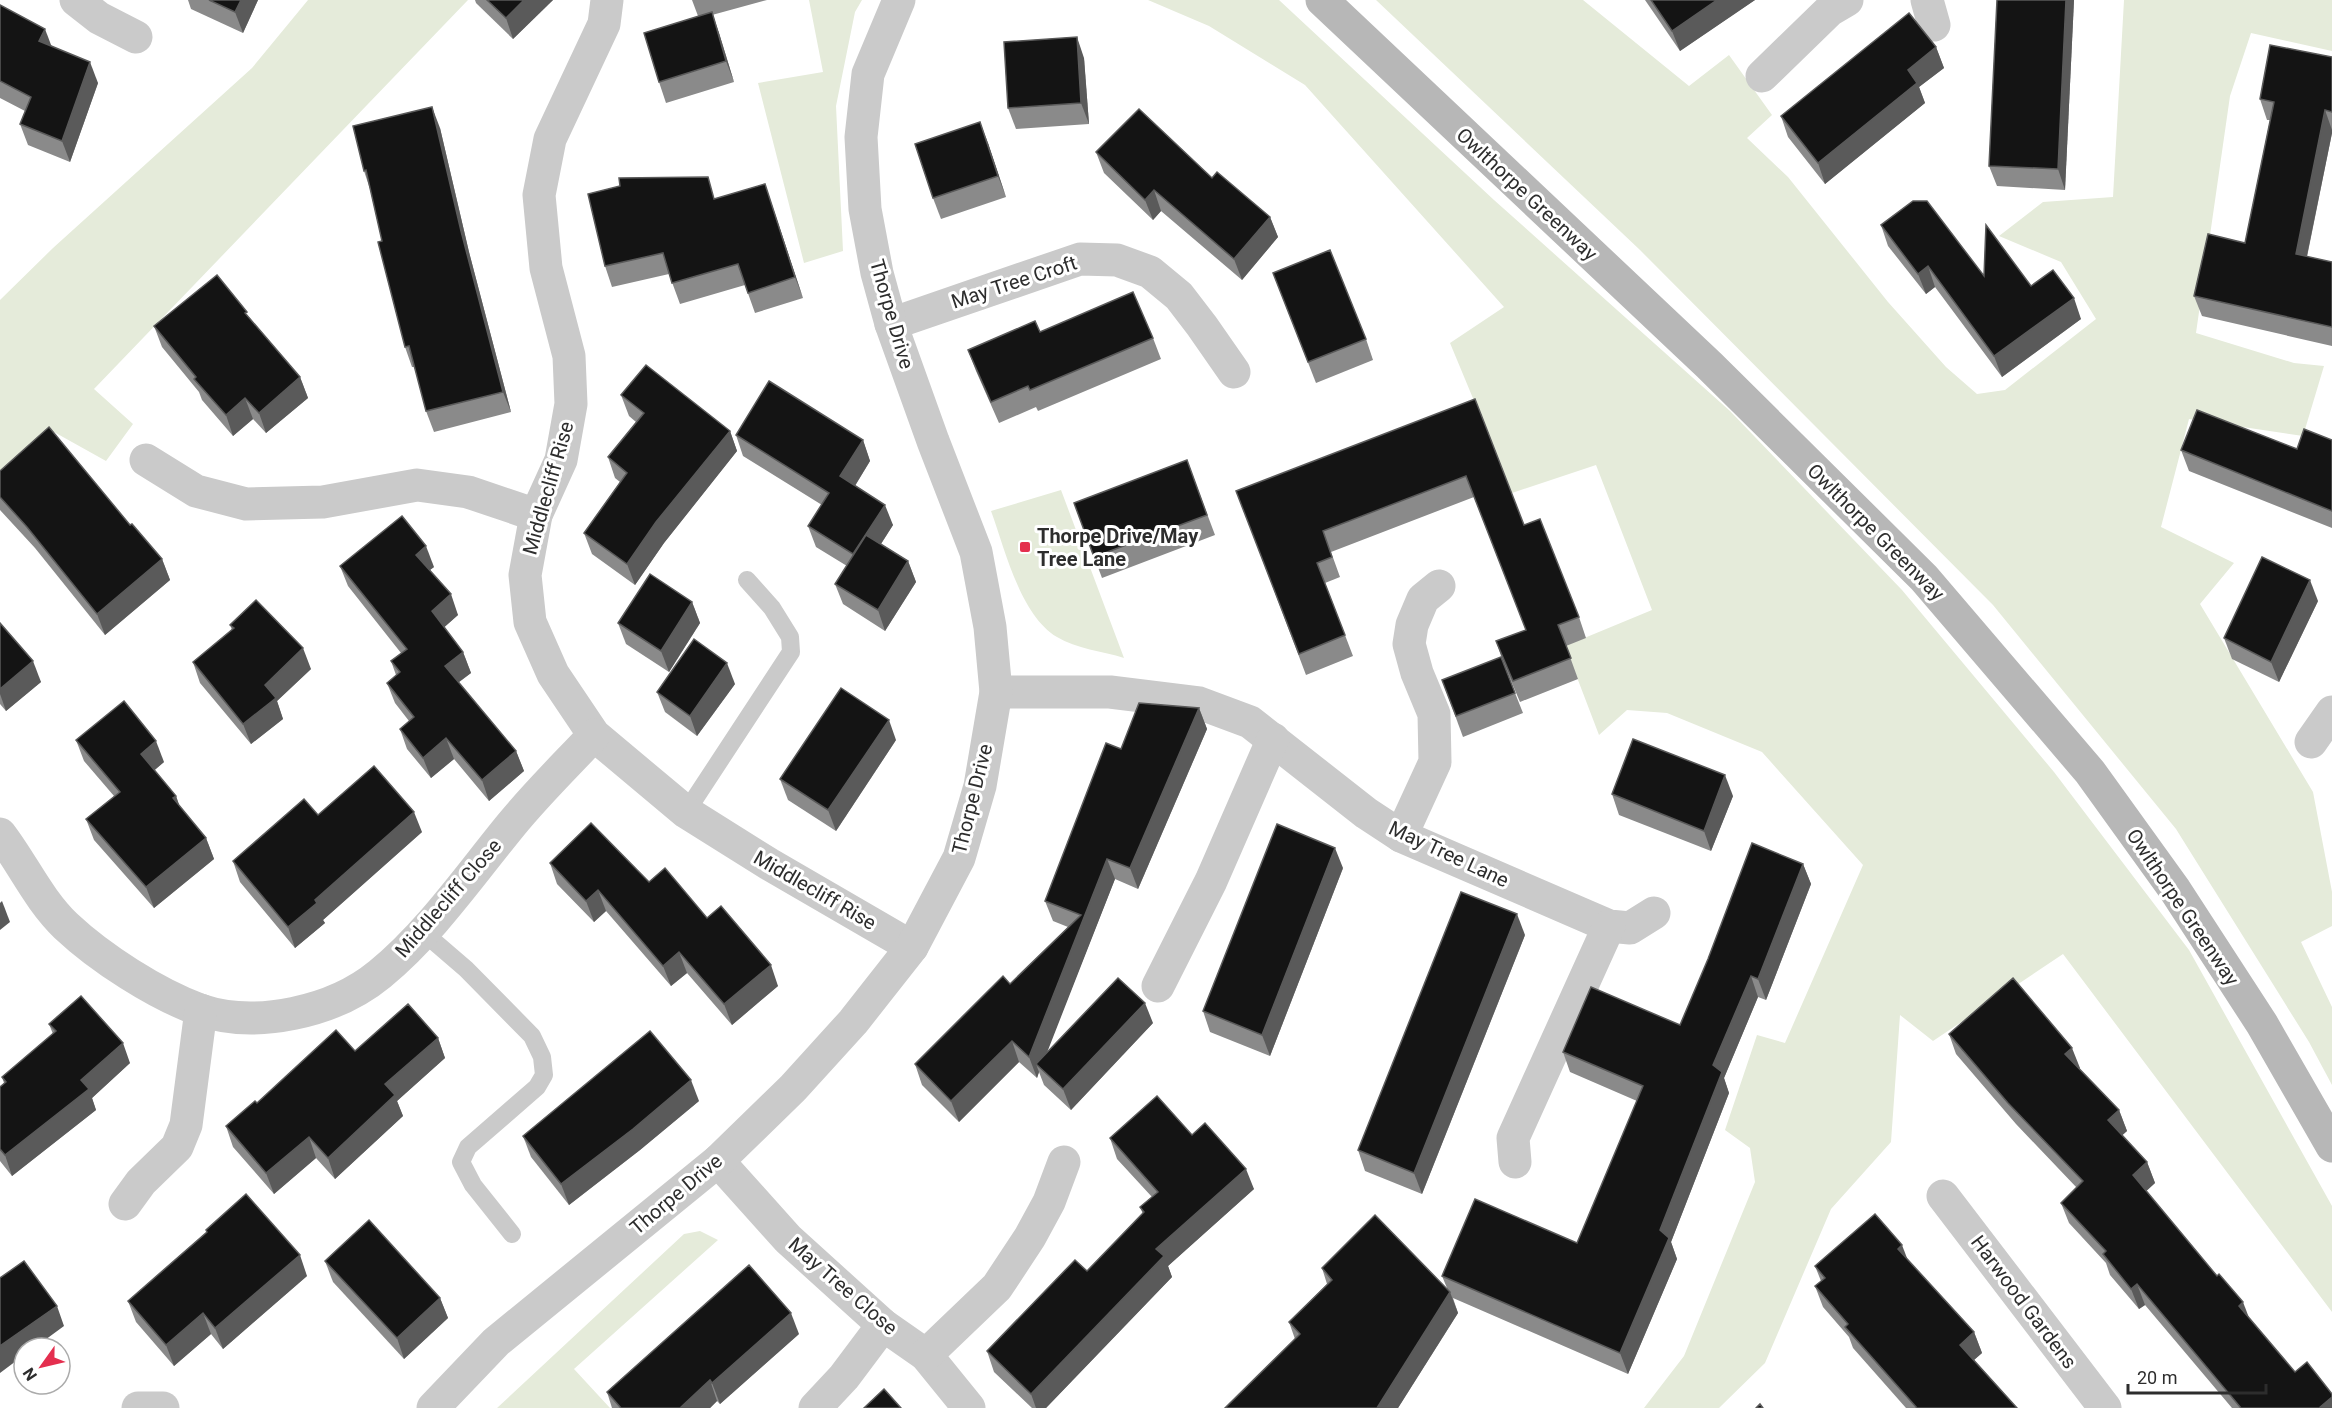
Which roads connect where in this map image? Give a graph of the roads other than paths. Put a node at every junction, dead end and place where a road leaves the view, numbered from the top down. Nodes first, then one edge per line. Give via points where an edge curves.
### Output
1 (76, 0) edge
2 (607, 0) edge
3 (899, 0) edge
4 (1322, 0) edge
5 (1847, 0) edge
6 (136, 37) dead end
7 (1762, 76) dead end
8 (891, 324) junction
9 (1234, 372) dead end
10 (146, 460) dead end
11 (536, 515) junction
12 (747, 580) dead end
13 (1439, 586) dead end
14 (996, 692) junction
15 (2332, 712) edge
16 (594, 735) junction
17 (1273, 739) junction
18 (2311, 742) dead end
19 (686, 812) junction
20 (0, 834) edge
21 (1401, 836) junction
22 (1654, 913) dead end
23 (1609, 926) junction
24 (423, 932) junction
25 (912, 947) junction
26 (1158, 986) dead end
27 (201, 1010) junction
28 (2332, 1146) edge
29 (718, 1161) junction
30 (1064, 1162) dead end
31 (1515, 1162) dead end
32 (1943, 1196) dead end
33 (125, 1204) dead end
34 (512, 1234) dead end
35 (883, 1325) junction
36 (926, 1354) junction
37 (138, 1408) edge
38 (163, 1408) edge
39 (433, 1408) edge
40 (815, 1408) edge
41 (969, 1408) edge
42 (2105, 1408) edge

1 - 6 street via 99,18
2 - 11 street, Middlecliff Rise via 604,24 550,139 539,195 546,268 569,356 571,404 561,460
3 - 8 street, Thorpe Drive via 868,74 861,137 865,209
4 - 28 street, Owlthorpe Greenway via 1709,365 1924,578 2090,772 2169,881 2262,1024
5 - 7 street via 1830,10
8 - 9 street, May Tree Croft via 1080,259 1117,260 1150,272 1179,296
8 - 14 street, Thorpe Drive via 976,552 990,627
10 - 11 street via 196,491 246,504 323,502 417,485 468,492
11 - 16 street, Middlecliff Rise via 525,575 530,622 553,674
12 - 19 lane via 772,608 790,637 790,652
13 - 21 street via 1423,599 1409,644 1434,714 1435,762
14 - 17 street, May Tree Lane via 1110,692 1199,703 1250,722
14 - 25 street, Thorpe Drive via 980,786 959,858
15 - 18 street
16 - 19 street, Middlecliff Rise
16 - 24 street, Middlecliff Close via 515,819
17 - 21 street, May Tree Lane
17 - 26 street via 1211,881
19 - 25 street, Middlecliff Rise
20 - 27 street, Middlecliff Close via 34,888 66,926 113,963 164,994
21 - 23 street, May Tree Lane
22 - 23 street, May Tree Lane via 1630,928
23 - 31 street via 1513,1138
24 - 27 street, Middlecliff Close via 379,975 336,1001 291,1015 244,1017
24 - 34 lane via 532,1036 542,1057 544,1075 537,1087 468,1147 461,1162 473,1185
25 - 29 street, Thorpe Drive via 853,1022
27 - 33 street via 186,1125 177,1147 141,1182
29 - 35 street, May Tree Close via 788,1239
29 - 39 street, Thorpe Drive via 496,1342
30 - 36 street via 1050,1202 997,1287
32 - 42 street, Harwood Gardens
35 - 36 street, May Tree Close
35 - 40 street
36 - 41 street, May Tree Close
37 - 38 street

